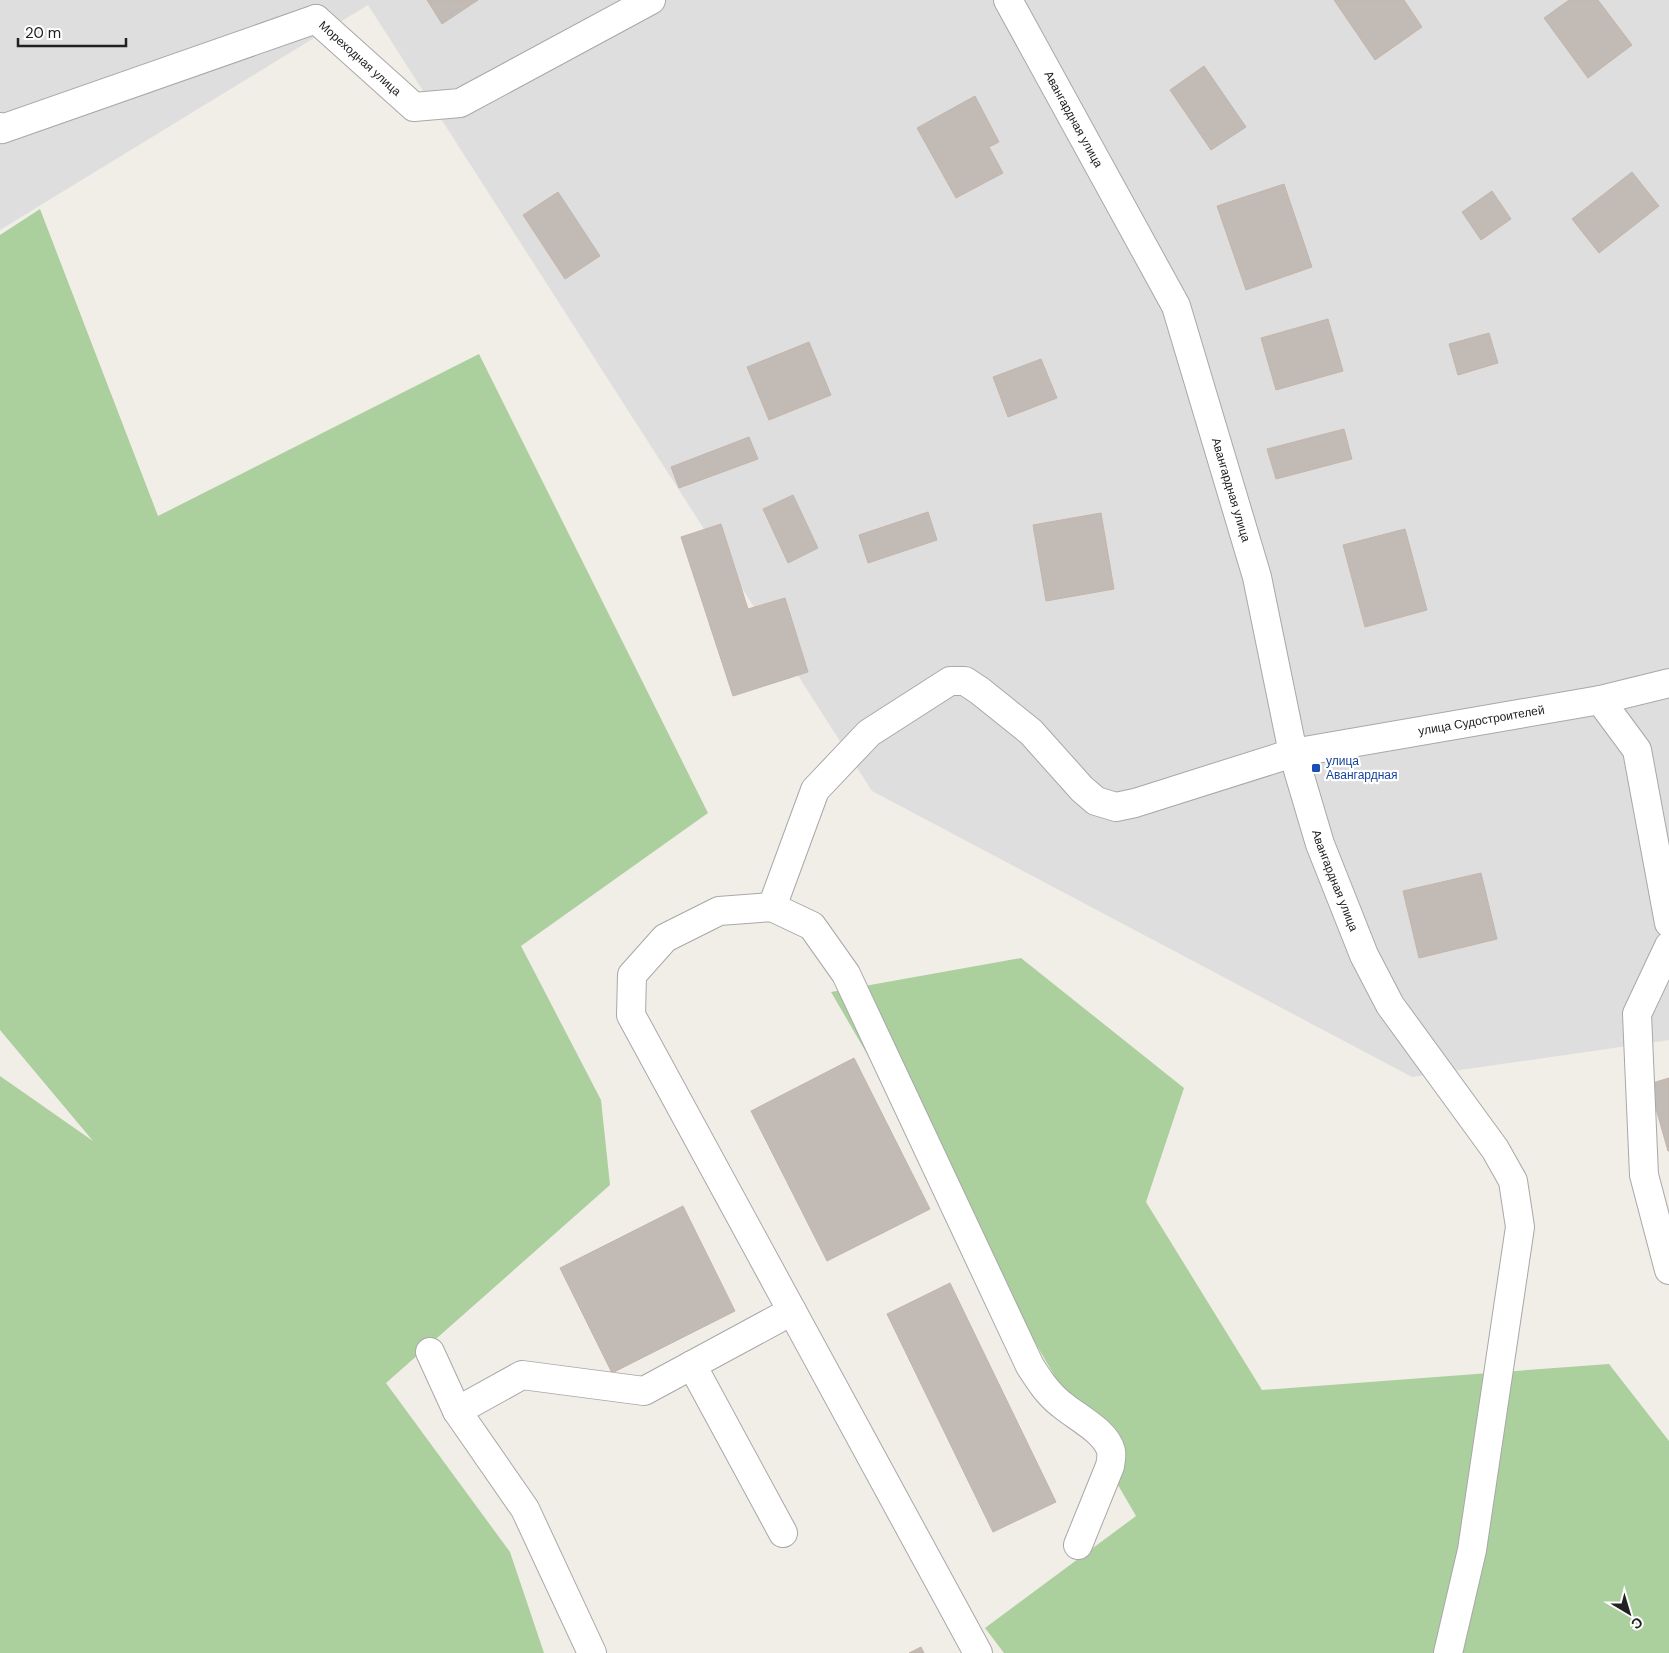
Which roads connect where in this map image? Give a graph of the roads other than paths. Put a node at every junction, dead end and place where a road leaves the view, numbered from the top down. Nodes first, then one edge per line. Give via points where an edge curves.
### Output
1 (651, 0) edge
2 (1008, 0) edge
3 (313, 9) edge
4 (0, 127) edge
5 (1669, 683) edge
6 (1600, 700) junction
7 (1293, 754) junction
8 (772, 907) junction
9 (1669, 923) edge
10 (1669, 946) edge
11 (1669, 1270) edge
12 (792, 1311) junction
13 (430, 1352) dead end
14 (692, 1365) junction
15 (457, 1411) junction
16 (783, 1533) dead end
17 (1078, 1545) dead end
18 (592, 1653) edge
19 (978, 1653) edge
20 (1448, 1653) edge

1 - 3 street, Мореходная улица via 460,103 414,107
2 - 7 street, Авангардная улица via 1176,306 1257,577
3 - 4 street, Мореходная улица via 11,126
5 - 6 street, улица Судостроителей
6 - 7 street, улица Судостроителей
6 - 9 street via 1637,750
7 - 8 street, улица Судостроителей via 1116,807 1096,801 1032,732 980,691 965,681 950,681 869,733 815,790
7 - 20 street, Авангардная улица via 1320,844 1364,955 1390,1004 1495,1148 1513,1181 1520,1227 1472,1550
8 - 12 street via 719,911 665,938 632,975 631,1016
8 - 17 street via 812,926 846,974 1030,1366 1060,1404 1108,1442 1112,1453 1110,1466
10 - 11 street via 1638,1014 1644,1175
12 - 14 street
12 - 19 street
13 - 15 street
14 - 15 street via 644,1391 522,1375
14 - 16 street
15 - 18 street via 525,1509

